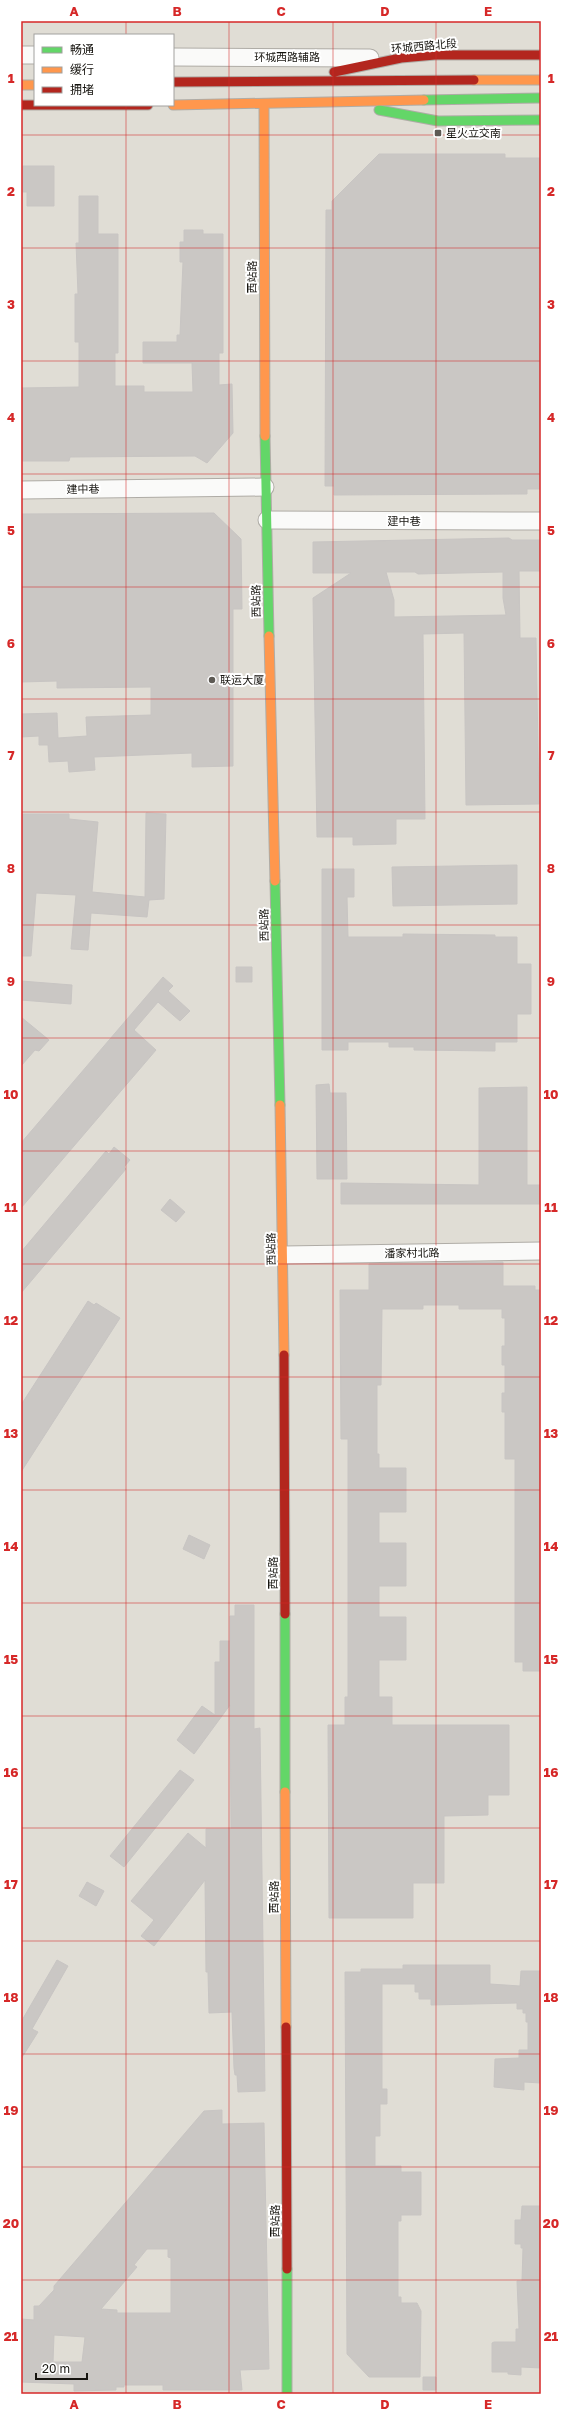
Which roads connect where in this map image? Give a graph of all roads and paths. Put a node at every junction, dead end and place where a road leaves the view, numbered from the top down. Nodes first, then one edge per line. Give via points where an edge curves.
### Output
1 (21, 55) edge
2 (34, 55) edge
3 (541, 55) edge
4 (174, 57) edge
5 (401, 58) junction
6 (541, 80) edge
7 (174, 82) edge
8 (287, 82) junction
9 (541, 98) edge
10 (345, 103) junction
11 (264, 104) junction
12 (21, 105) edge
13 (34, 105) edge
14 (174, 105) edge
15 (541, 120) edge
16 (265, 487) junction
17 (21, 490) edge
18 (267, 520) junction
19 (541, 521) edge
20 (541, 1251) edge
21 (284, 1256) junction
22 (287, 2394) edge

1 - 2 street
3 - 5 street, 环城西路北段 via 435,55
4 - 5 street, 环城西路辅路
5 - 8 street, 环城西路北段
6 - 8 street, 环城西路北段
7 - 8 street, 环城西路北段
9 - 10 street via 422,99
10 - 11 street
10 - 15 street via 438,121
11 - 14 street
11 - 16 street, 西站路
12 - 13 street
16 - 17 street, 建中巷
16 - 18 street, 西站路
18 - 19 street, 建中巷
18 - 21 street, 西站路
20 - 21 street, 潘家村北路
21 - 22 street, 西站路

